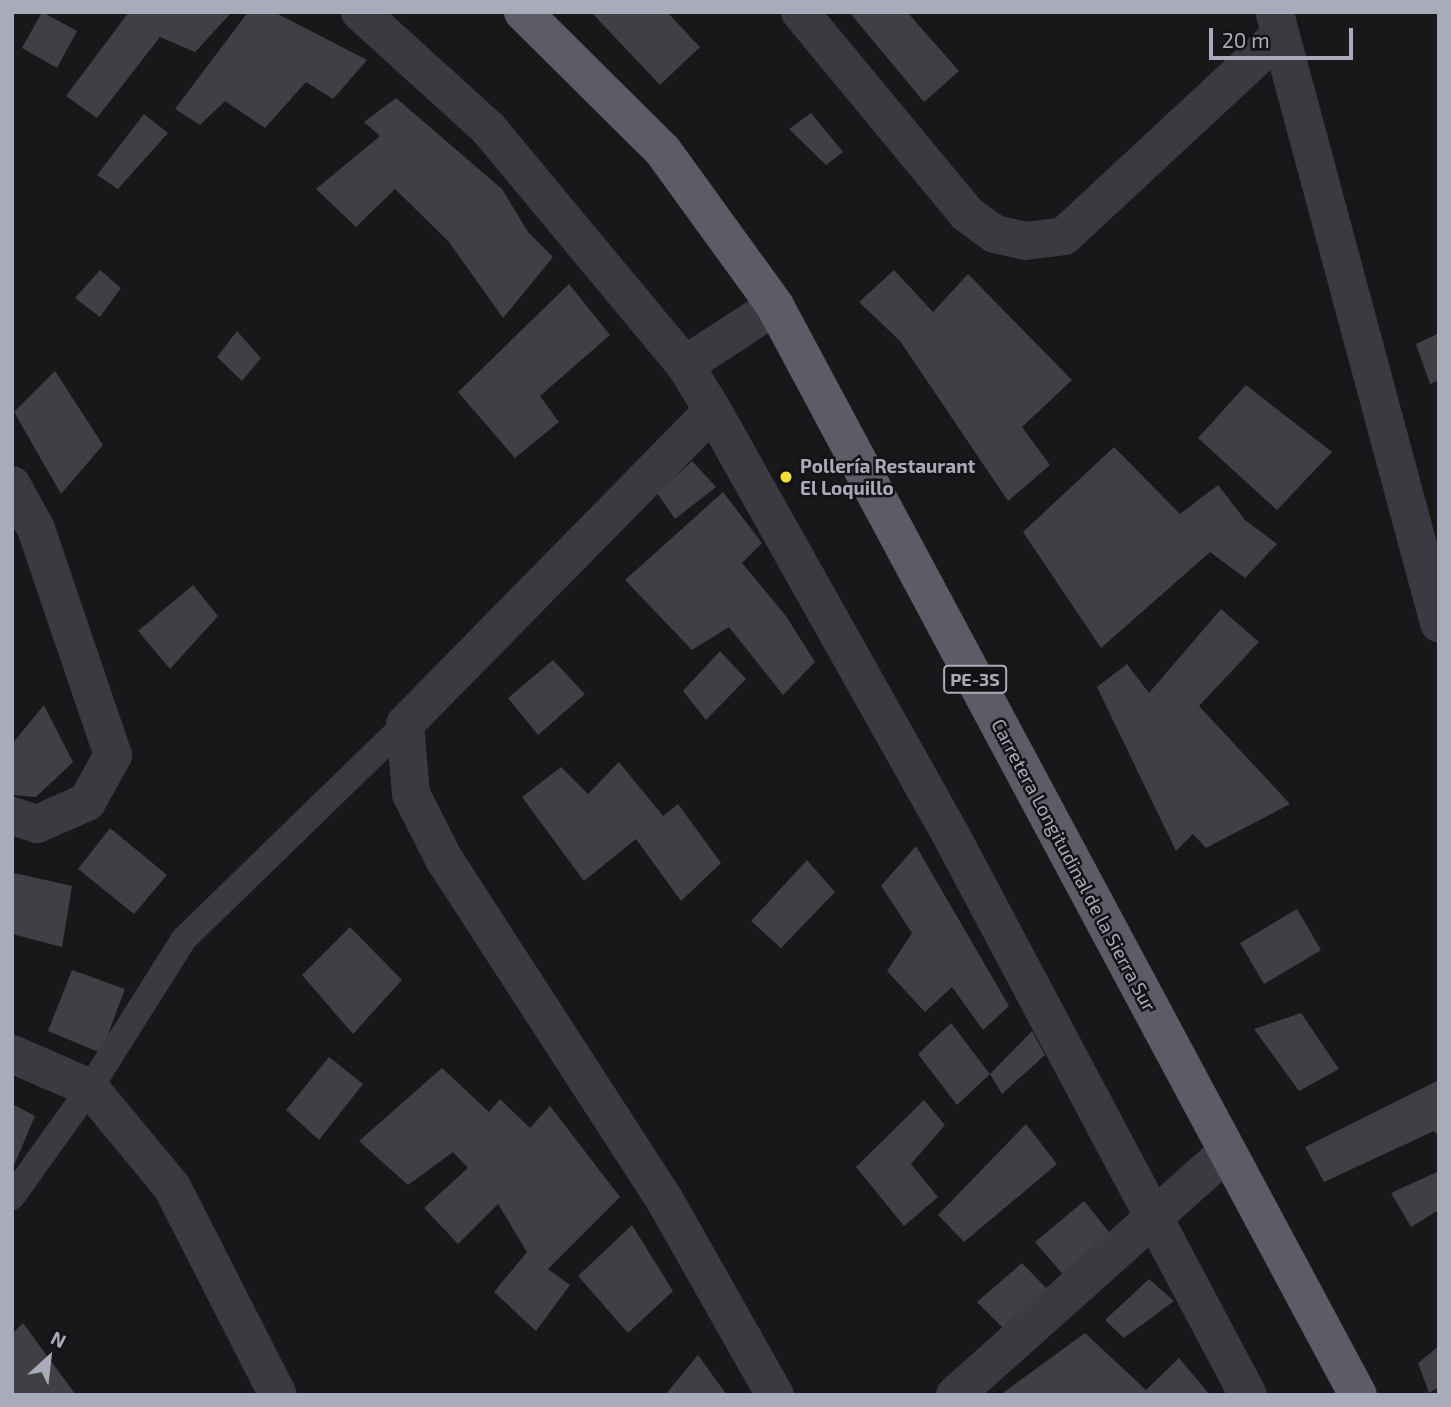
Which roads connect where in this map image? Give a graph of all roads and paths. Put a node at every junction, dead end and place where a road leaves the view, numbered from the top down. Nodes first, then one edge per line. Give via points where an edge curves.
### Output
1 (359, 12) edge
2 (523, 12) edge
3 (800, 12) edge
4 (1277, 24) edge
5 (775, 306) junction
6 (685, 365) junction
7 (713, 411) junction
8 (12, 485) edge
9 (1439, 623) edge
10 (405, 724) junction
11 (12, 816) edge
12 (12, 1054) edge
13 (90, 1088) junction
14 (1226, 1153) junction
15 (12, 1197) edge
16 (1154, 1218) junction
17 (278, 1395) edge
18 (775, 1395) edge
19 (956, 1395) edge
20 (1248, 1395) edge
21 (1358, 1395) edge

1 - 6 street via 488,128
2 - 5 highway, Carretera Longitudinal de la Sierra Sur / PE-3S via 663,151
3 - 4 street via 967,214 995,234 1025,241 1064,236
4 - 9 street
5 - 6 street
5 - 14 highway, Carretera Longitudinal de la Sierra Sur / PE-3S
6 - 7 street
7 - 10 street
7 - 16 street via 953,839
8 - 11 street via 36,529 113,754 87,802 37,824
10 - 13 lane via 184,939
10 - 18 street via 411,794 445,861 664,1199
12 - 13 street
13 - 15 lane
13 - 17 street via 172,1187
14 - 16 street
14 - 21 highway, Carretera Longitudinal de la Sierra Sur / PE-3S
16 - 19 street
16 - 20 street

